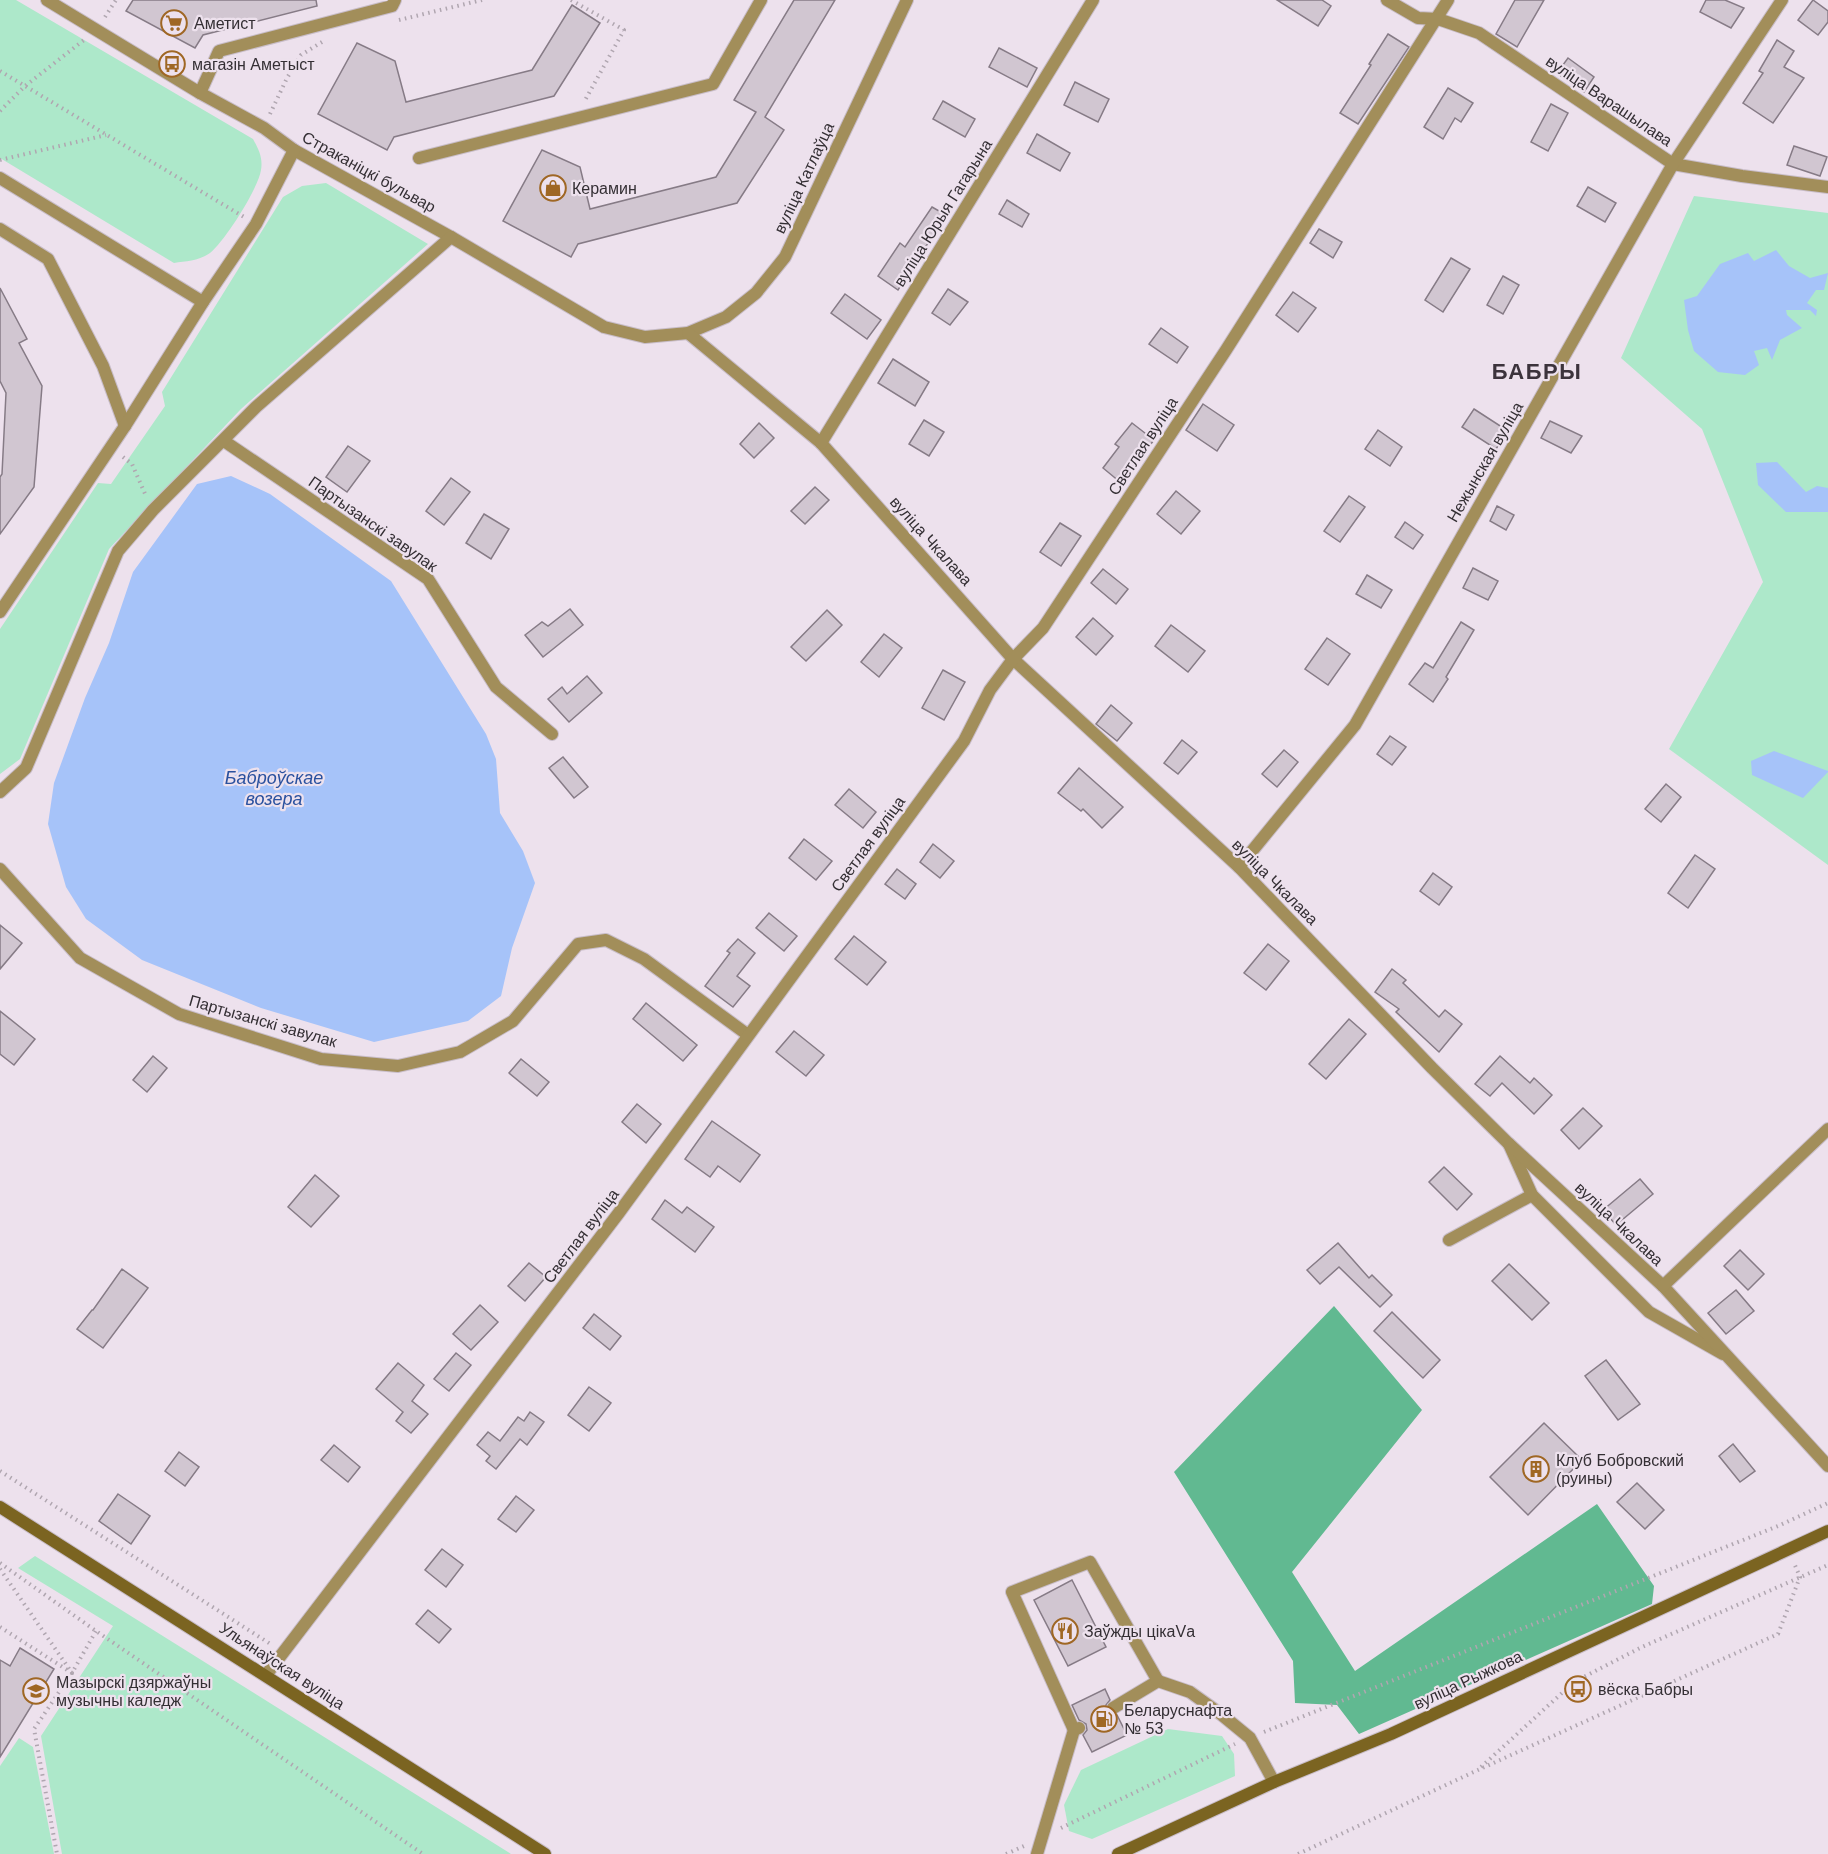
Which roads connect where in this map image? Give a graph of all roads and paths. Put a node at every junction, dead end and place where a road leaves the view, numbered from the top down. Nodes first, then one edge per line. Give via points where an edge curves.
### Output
1 (47, 0) edge
2 (116, 0) edge
3 (395, 0) edge
4 (482, 0) edge
5 (571, 0) edge
6 (761, 0) edge
7 (907, 0) edge
8 (1093, 0) edge
9 (1387, 0) edge
10 (1448, 0) edge
11 (1782, 0) edge
12 (1438, 19) junction
13 (394, 22) dead end
14 (97, 30) junction
15 (328, 38) dead end
16 (0, 71) edge
17 (25, 86) junction
18 (200, 93) junction
19 (0, 111) edge
20 (574, 119) junction
21 (264, 128) junction
22 (106, 135) junction
23 (294, 150) junction
24 (419, 158) dead end
25 (0, 160) edge
26 (1673, 164) junction
27 (0, 178) edge
28 (1828, 187) edge
29 (256, 224) junction
30 (0, 230) edge
31 (452, 237) junction
32 (203, 302) junction
33 (688, 333) junction
34 (125, 426) junction
35 (224, 441) junction
36 (821, 443) junction
37 (111, 447) junction
38 (153, 510) junction
39 (0, 612) edge
40 (1014, 659) junction
41 (552, 734) dead end
42 (0, 792) edge
43 (1239, 867) junction
44 (0, 869) edge
45 (748, 1035) junction
46 (1828, 1129) edge
47 (1508, 1143) junction
48 (1532, 1195) junction
49 (1449, 1240) dead end
50 (1663, 1286) junction
51 (1729, 1358) junction
52 (1828, 1466) edge
53 (0, 1471) edge
54 (1828, 1503) edge
55 (0, 1507) edge
56 (1778, 1526) junction
57 (1828, 1530) edge
58 (1788, 1550) junction
59 (0, 1563) edge
60 (1828, 1565) edge
61 (0, 1569) edge
62 (1800, 1577) junction
63 (0, 1627) edge
64 (96, 1631) junction
65 (284, 1652) junction
66 (72, 1673) junction
67 (266, 1675) junction
68 (1158, 1681) junction
69 (1113, 1708) dead end
70 (1250, 1738) junction
71 (1478, 1770) junction
72 (1274, 1782) junction
73 (1040, 1839) junction
74 (57, 1854) edge
75 (423, 1854) edge
76 (545, 1854) edge
77 (1006, 1854) edge
78 (1036, 1854) edge
79 (1118, 1854) edge
80 (1298, 1854) edge

1 - 14 street, Страканіцкі бульвар
2 - 14 path
3 - 18 street via 392,6 219,51
4 - 13 path
5 - 20 path via 624,30
6 - 20 street via 713,84
7 - 33 street, вуліца Катлаўца via 785,257 756,293 726,317
8 - 36 street, вуліца Юрыя Гагарына
9 - 12 street, вуліца Варашылава via 1418,18
10 - 12 street, Светлая вуліца
11 - 26 street, Нежынская вуліца
12 - 26 street, вуліца Варашылава via 1479,33
12 - 40 street, Светлая вуліца via 1043,628
14 - 17 path
14 - 18 street, Страканіцкі бульвар
15 - 21 path via 301,55
16 - 17 path
17 - 19 path
17 - 22 path
18 - 21 street, Страканіцкі бульвар
20 - 24 street
21 - 23 street, Страканіцкі бульвар
22 - 25 path
22 - 29 path
23 - 29 street
23 - 31 street, Страканіцкі бульвар
26 - 28 street, вуліца Варашылава
26 - 43 street, Нежынская вуліца via 1355,725
27 - 32 street
29 - 32 street
30 - 34 street via 48,260 103,366
31 - 33 street, Страканіцкі бульвар via 604,327 645,338
31 - 35 street via 256,407
32 - 34 street
33 - 36 street, вуліца Чкалава
34 - 37 street
35 - 38 street
35 - 41 street, Партызанскі завулак via 428,579 496,687
36 - 40 street, вуліца Чкалава
37 - 38 path via 132,464
37 - 39 street
38 - 42 street via 118,551 26,768
40 - 43 street, вуліца Чкалава
40 - 45 street, Светлая вуліца via 990,690 964,741
43 - 47 street, вуліца Чкалава
44 - 45 street, Партызанскі завулак via 80,958 179,1014 321,1059 398,1066 460,1052 513,1021 578,944 606,940 644,959
45 - 65 street, Светлая вуліца via 618,1214
46 - 50 street
47 - 48 street
47 - 50 street, вуліца Чкалава
48 - 49 street
48 - 51 street via 1649,1312
50 - 51 street, вуліца Чкалава
51 - 52 street, вуліца Чкалава
53 - 65 path
54 - 56 path
55 - 67 main road, Ульянаўская вуліца
56 - 58 path
56 - 70 path
57 - 58 main road, вуліца Рыжкова
58 - 62 path
58 - 72 main road, вуліца Рыжкова via 1391,1734
59 - 64 path
60 - 62 path
61 - 66 path
62 - 71 path via 1642,1647 1574,1682
62 - 71 path via 1778,1634
63 - 66 path
64 - 66 path
64 - 75 path
65 - 67 street, Светлая вуліца
66 - 74 path via 34,1729
67 - 76 main road, Ульянаўская вуліца
68 - 69 street
68 - 70 street via 1190,1692
68 - 73 street via 1090,1562 1012,1592 1077,1729
70 - 72 street
70 - 73 path
71 - 80 path
72 - 79 main road, вуліца Рыжкова
73 - 77 path
73 - 78 street

